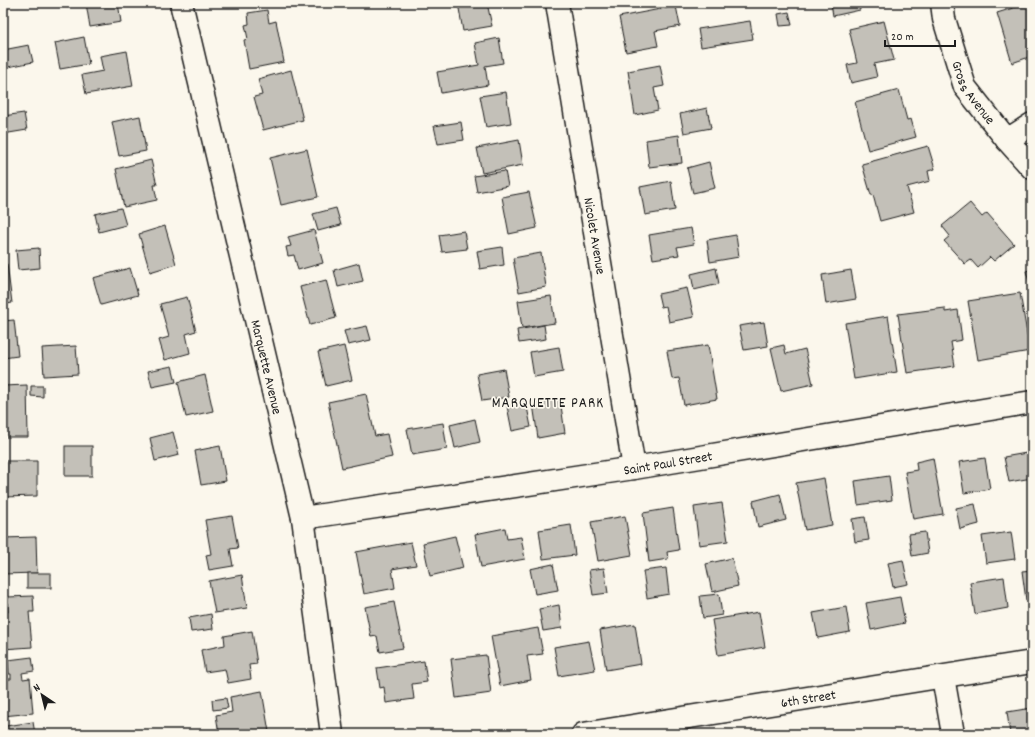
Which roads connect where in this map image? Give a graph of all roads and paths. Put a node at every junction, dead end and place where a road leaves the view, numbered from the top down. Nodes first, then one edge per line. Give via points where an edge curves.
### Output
1 (181, 3) edge
2 (557, 3) edge
3 (942, 3) edge
4 (1032, 124) edge
5 (1007, 140) junction
6 (1032, 168) edge
7 (1032, 402) edge
8 (634, 468) junction
9 (303, 518) junction
10 (1032, 662) edge
11 (943, 677) junction
12 (676, 727) edge
13 (332, 734) edge
14 (583, 734) edge
15 (953, 734) edge

1 - 9 street, Marquette Avenue
2 - 8 street, Nicolet Avenue
3 - 5 street, Gross Avenue via 944,19 964,87
4 - 5 street
5 - 6 street, Gross Avenue
7 - 8 street, Saint Paul Street
8 - 9 street, Saint Paul Street
9 - 13 street, Marquette Avenue
10 - 11 street, 6th Street
11 - 12 street, 6th Street
11 - 15 street
12 - 14 street, 6th Street

